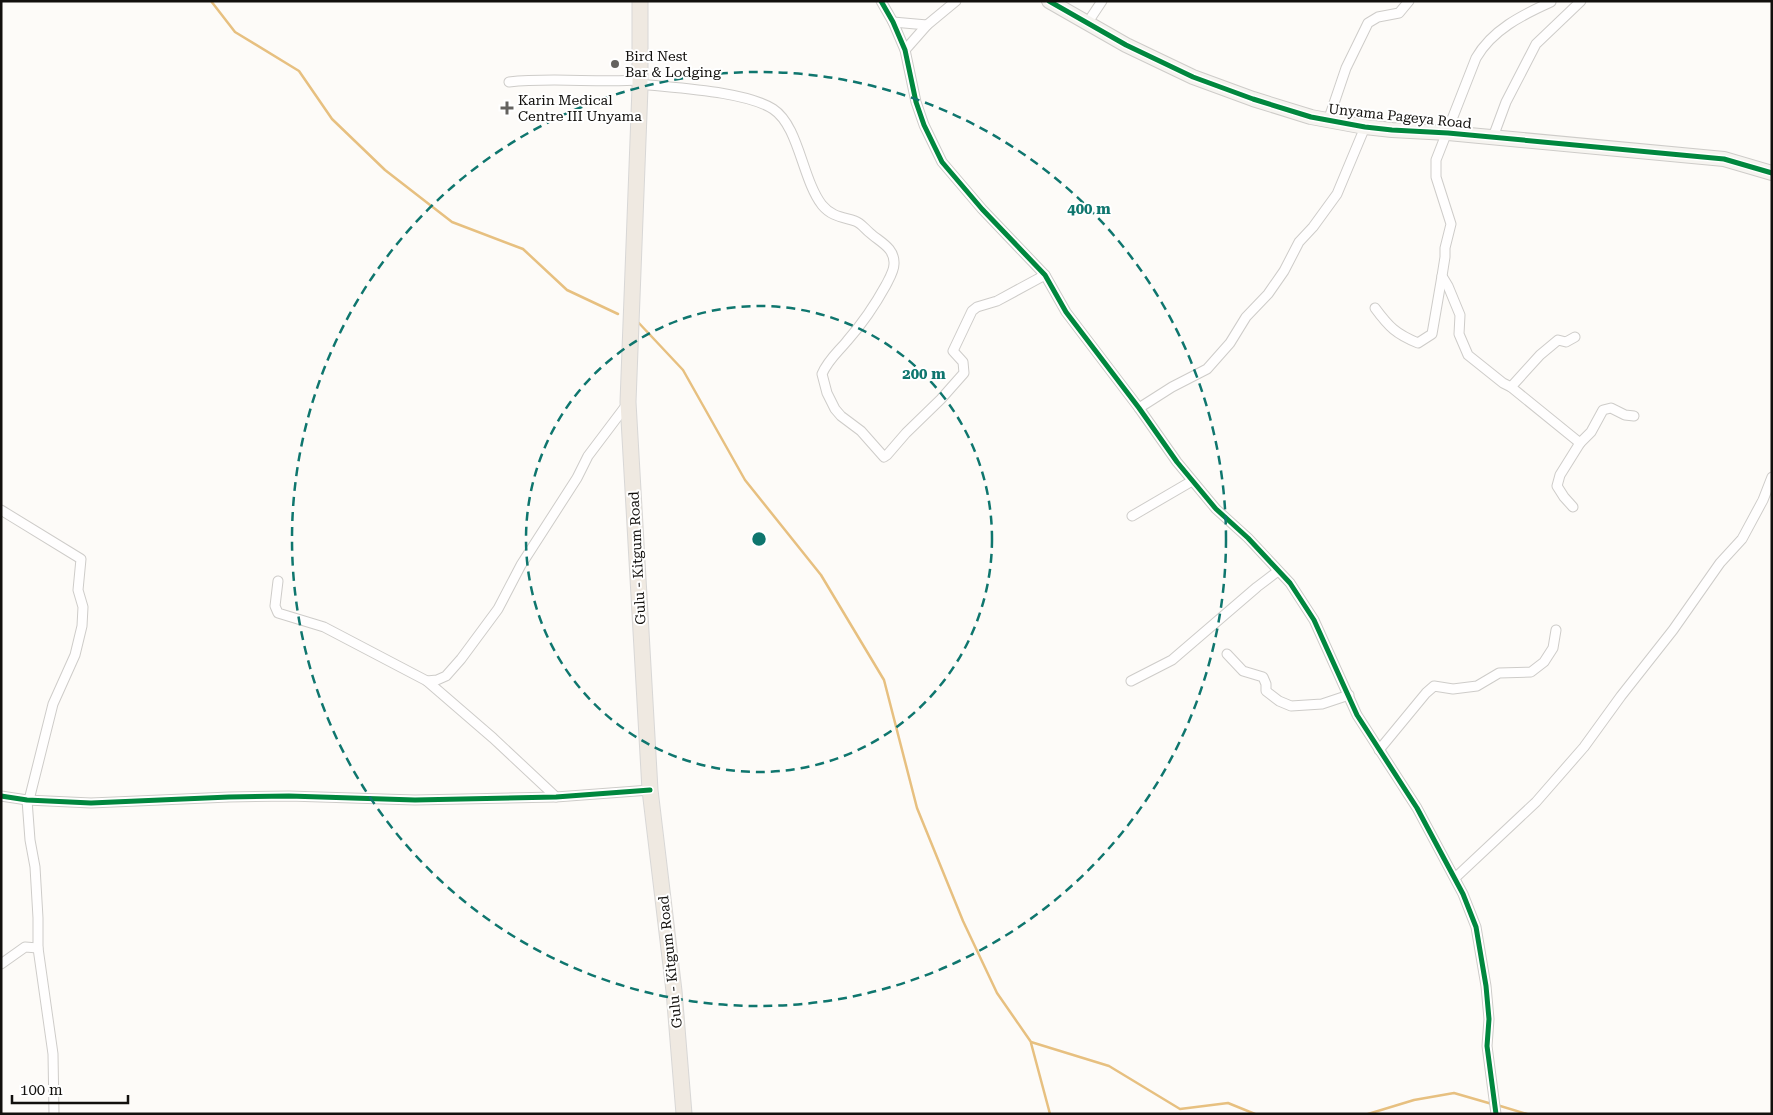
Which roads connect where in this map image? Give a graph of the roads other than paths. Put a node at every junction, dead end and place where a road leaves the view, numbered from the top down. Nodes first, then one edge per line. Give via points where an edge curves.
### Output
1 (640, 1) edge
2 (881, 1) edge
3 (956, 1) edge
4 (1049, 1) edge
5 (1102, 1) edge
6 (1408, 1) edge
7 (1581, 1) edge
8 (1551, 2) edge
9 (893, 22) junction
10 (1088, 22) junction
11 (927, 25) junction
12 (905, 50) junction
13 (509, 82) dead end
14 (640, 82) junction
15 (1328, 121) junction
16 (1365, 127) junction
17 (1448, 133) junction
18 (1493, 138) junction
19 (1772, 173) edge
20 (1045, 275) junction
21 (1442, 276) junction
22 (1374, 308) dead end
23 (1575, 336) dead end
24 (1511, 386) junction
25 (628, 402) junction
26 (1139, 408) junction
27 (1634, 416) dead end
28 (1580, 443) junction
29 (1772, 477) edge
30 (1192, 481) junction
31 (1573, 507) dead end
32 (1, 510) edge
33 (1132, 516) dead end
34 (1278, 571) junction
35 (278, 581) dead end
36 (1556, 630) dead end
37 (1227, 654) dead end
38 (427, 681) junction
39 (1131, 681) dead end
40 (1349, 695) junction
41 (1379, 750) junction
42 (650, 790) junction
43 (1, 796) edge
44 (556, 797) junction
45 (28, 800) junction
46 (1455, 878) junction
47 (38, 948) junction
48 (1, 964) edge
49 (54, 1114) edge
50 (684, 1114) edge
51 (1496, 1114) edge

1 - 14 main road, Gulu - Kitgum Road
2 - 9 street
3 - 11 street
4 - 10 street, Unyama Pageya Road
5 - 10 street
6 - 15 street via 1399,13 1368,23 1346,68
7 - 18 street via 1536,44 1506,102
8 - 17 street via 1520,15 1484,46 1476,58
9 - 11 street
9 - 12 street
10 - 15 street, Unyama Pageya Road via 1126,45 1193,77
11 - 12 street
12 - 20 street via 916,102 942,162
13 - 14 street via 574,79
14 - 20 street via 750,99 774,109 794,137 804,169 822,205 836,216 860,224 893,255 894,269 881,294 822,374 827,393 840,416 861,431 884,457 964,373 963,362 953,351 972,311
14 - 25 main road, Gulu - Kitgum Road
15 - 16 street, Unyama Pageya Road
16 - 17 street, Unyama Pageya Road
16 - 26 street via 1336,194 1313,228 1299,242 1268,294 1246,317 1230,343 1207,369
17 - 18 street, Unyama Pageya Road
17 - 21 street via 1436,160 1436,177 1451,224
18 - 19 street, Unyama Pageya Road via 1724,159
20 - 26 street via 1066,312
21 - 22 street via 1432,334 1418,344 1395,332
21 - 24 street via 1460,315 1459,334 1468,355
23 - 24 street via 1566,342 1558,340
24 - 28 street
25 - 38 street via 588,456 490,622 446,676
25 - 42 main road, Gulu - Kitgum Road
26 - 30 street
27 - 28 street via 1611,408 1604,410
28 - 31 street via 1560,475 1558,486
29 - 46 street via 1742,539 1720,563 1674,630 1620,696 1584,747 1536,802
30 - 33 street
30 - 34 street
32 - 45 street via 81,559 78,590 83,608 82,626 74,656 53,704
34 - 39 street via 1172,660
34 - 40 street via 1314,620
35 - 38 street via 275,606 278,613 324,627
36 - 41 street via 1553,648 1544,662 1531,672 1499,673 1477,686 1453,689 1434,686
37 - 40 street via 1243,671 1263,677 1266,691 1291,706 1322,704
38 - 44 street
40 - 41 street via 1357,715
41 - 46 street via 1417,808
42 - 44 street
42 - 50 main road, Gulu - Kitgum Road via 674,991
43 - 45 street
44 - 45 street via 415,800 289,796 91,803
45 - 47 street
46 - 51 street via 1476,927 1486,986 1487,1046
47 - 48 street via 25,948
47 - 49 street via 53,1054

